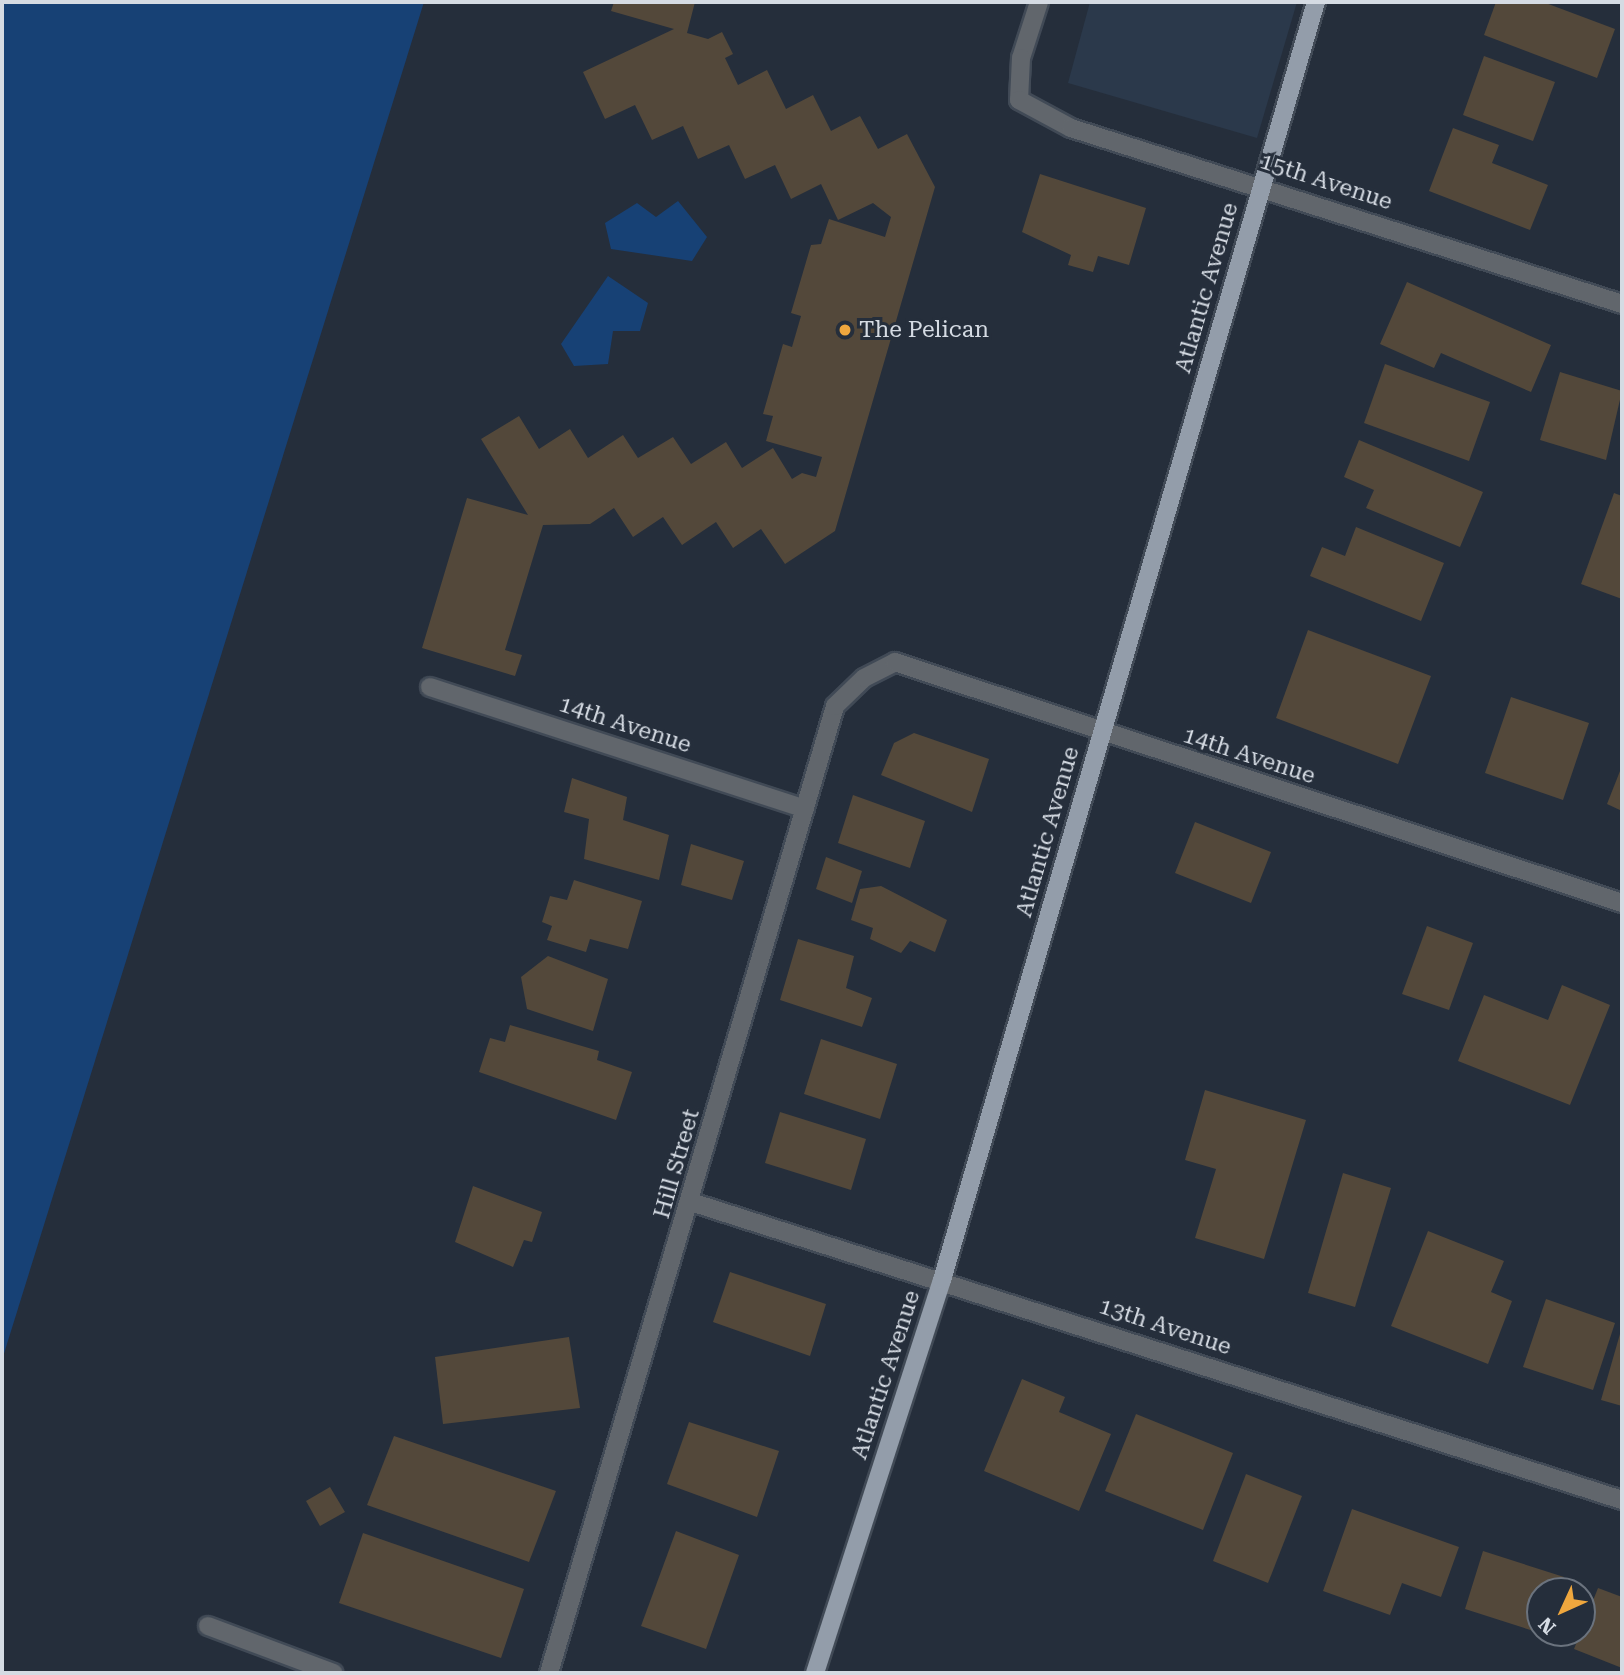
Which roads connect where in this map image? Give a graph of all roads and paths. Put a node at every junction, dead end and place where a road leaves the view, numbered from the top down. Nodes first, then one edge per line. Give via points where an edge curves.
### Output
1 (1039, 2) edge
2 (1316, 2) edge
3 (1262, 187) junction
4 (1622, 304) edge
5 (864, 678) joint
6 (430, 687) dead end
7 (1102, 734) junction
8 (805, 809) junction
9 (1622, 903) edge
10 (691, 1202) junction
11 (942, 1280) junction
12 (1622, 1500) edge
13 (208, 1626) dead end
14 (334, 1673) edge
15 (548, 1673) edge
16 (815, 1673) edge

1 - 3 street, 15th Avenue via 1021,58 1019,100 1071,128
2 - 3 main road, Atlantic Avenue
3 - 4 street, 15th Avenue
3 - 7 main road, Atlantic Avenue
5 - 7 street, 14th Avenue via 895,662
5 - 8 street, Hill Street via 835,706
6 - 8 street, 14th Avenue
7 - 9 street, 14th Avenue
7 - 11 main road, Atlantic Avenue
8 - 10 street, Hill Street
10 - 11 street, 13th Avenue
10 - 15 street, Hill Street
11 - 12 street, 13th Avenue
11 - 16 main road, Atlantic Avenue
13 - 14 street

